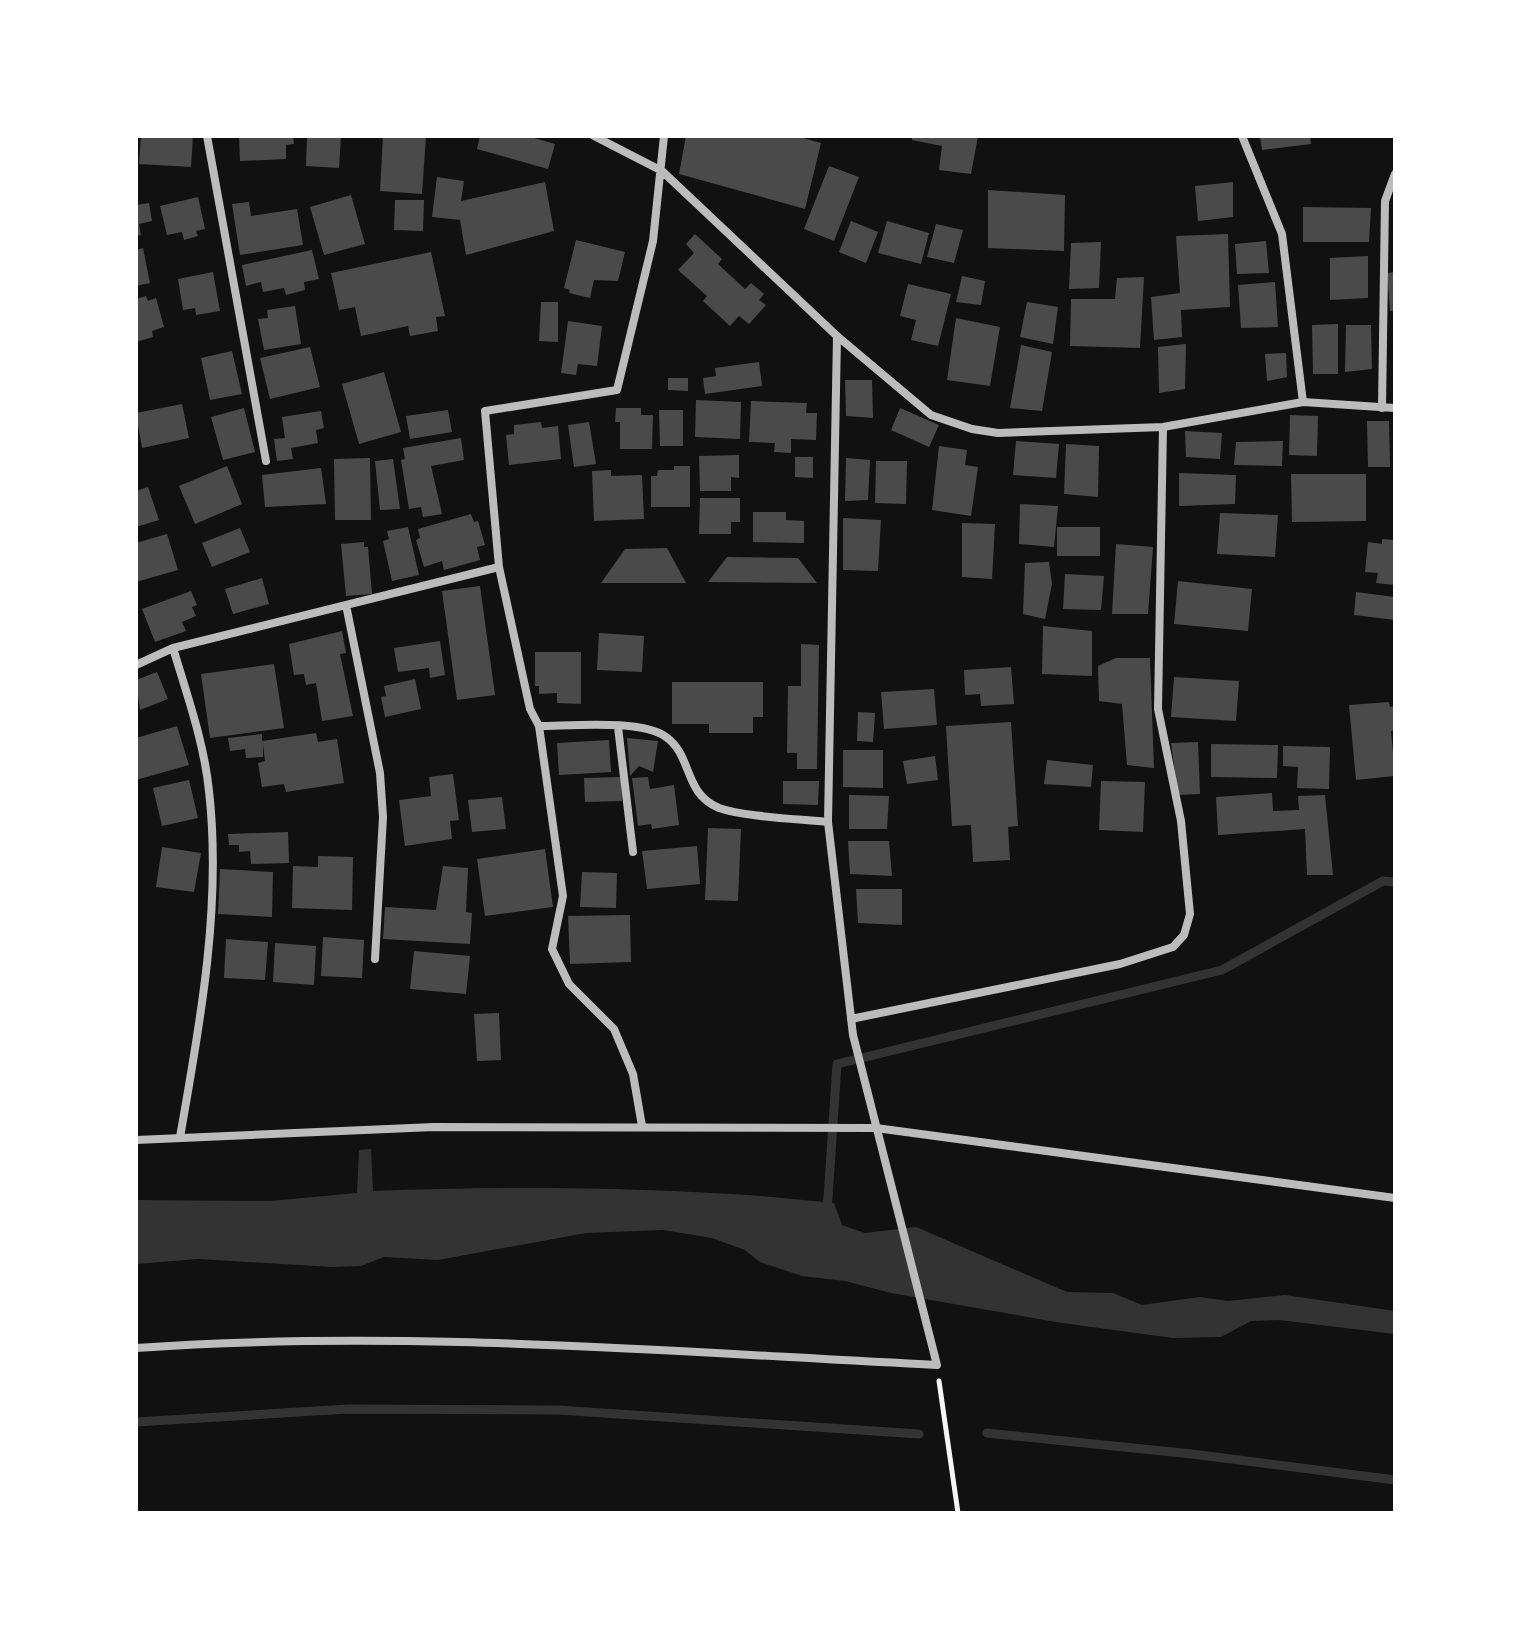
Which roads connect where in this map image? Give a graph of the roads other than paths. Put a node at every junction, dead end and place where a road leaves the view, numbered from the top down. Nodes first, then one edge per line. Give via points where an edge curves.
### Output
1 (207, 136) edge
2 (594, 136) edge
3 (664, 136) edge
4 (1242, 136) edge
5 (662, 171) junction
6 (1395, 174) edge
7 (837, 336) junction
8 (1303, 402) junction
9 (1382, 408) junction
10 (1395, 408) edge
11 (1163, 427) junction
12 (266, 461) dead end
13 (499, 567) junction
14 (346, 605) junction
15 (173, 648) junction
16 (136, 665) edge
17 (539, 726) junction
18 (618, 727) junction
19 (828, 822) junction
20 (633, 852) dead end
21 (375, 959) dead end
22 (851, 1019) junction
23 (642, 1126) junction
24 (876, 1128) junction
25 (180, 1137) junction
26 (136, 1140) edge
27 (1395, 1198) edge
28 (136, 1348) edge

1 - 12 street
2 - 5 street
3 - 5 street
4 - 8 street via 1282,234
5 - 7 street
5 - 13 street via 653,241 617,390 485,411
6 - 9 street via 1385,201
7 - 11 street via 931,415 972,429 998,433
7 - 19 street
8 - 9 street
8 - 11 street
9 - 10 street
11 - 22 street via 1158,709 1181,821 1190,914 1184,935 1173,947 1120,964
13 - 14 street
13 - 17 street via 530,709
14 - 15 street
14 - 21 street via 380,773 383,817
15 - 16 street
15 - 25 street via 202,749 211,841 209,938
17 - 18 street
17 - 23 street via 563,896 552,949 569,984 614,1029 633,1074
18 - 19 street via 666,736 697,794 721,808
18 - 20 street
19 - 22 street
22 - 24 street
23 - 24 street
23 - 25 street
24 - 27 street
24 - 28 street via 937,1365 426,1341
25 - 26 street

